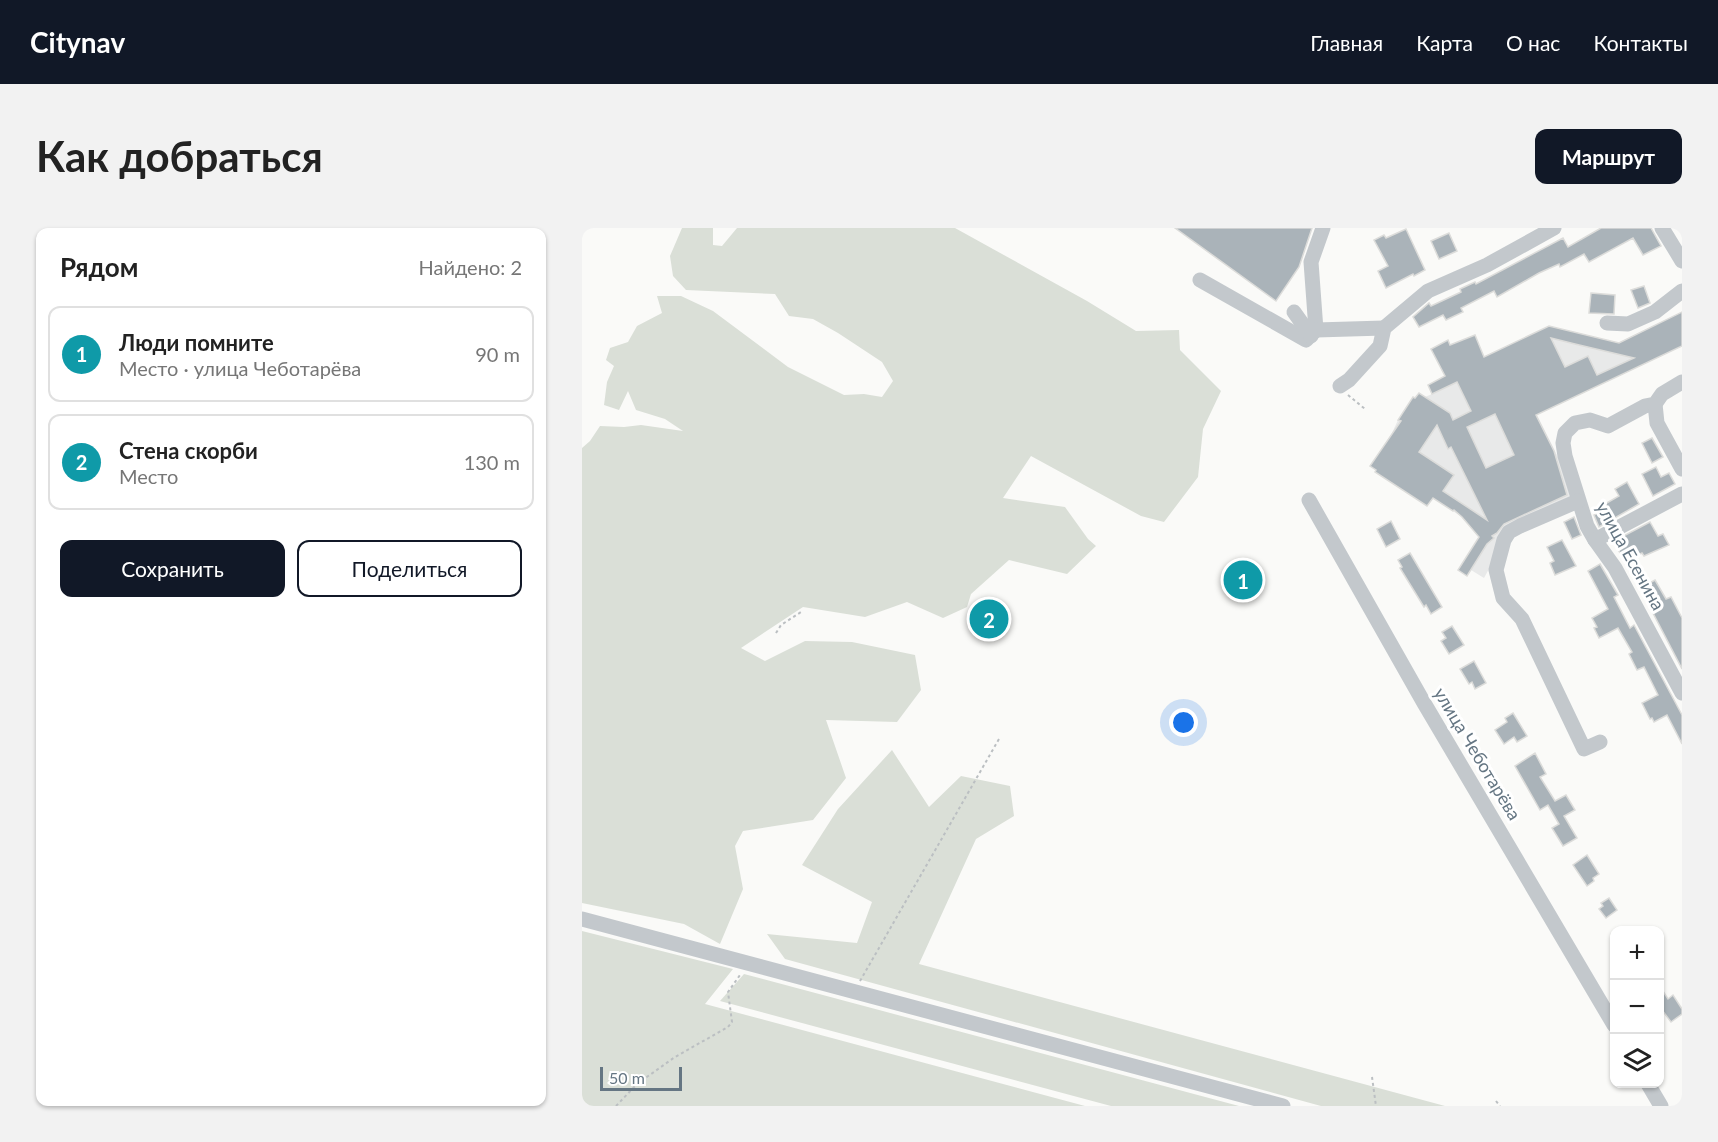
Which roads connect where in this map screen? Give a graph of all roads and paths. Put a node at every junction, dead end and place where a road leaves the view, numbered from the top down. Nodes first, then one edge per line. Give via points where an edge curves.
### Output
1 (1323, 228) edge
2 (1554, 228) edge
3 (1662, 228) edge
4 (1682, 261) edge
5 (1200, 279) dead end
6 (1682, 291) edge
7 (1294, 312) dead end
8 (1606, 323) dead end
9 (1384, 328) junction
10 (1313, 333) junction
11 (1682, 382) edge
12 (1340, 386) joint
13 (1655, 404) junction
14 (1365, 409) dead end
15 (1682, 469) edge
16 (1682, 494) edge
17 (1309, 500) dead end
18 (1578, 501) junction
19 (1595, 540) junction
20 (801, 612) dead end
21 (776, 633) dead end
22 (1682, 693) edge
23 (999, 739) dead end
24 (1600, 742) dead end
25 (582, 919) edge
26 (749, 964) junction
27 (854, 991) junction
28 (1610, 1018) edge
29 (1372, 1077) dead end
30 (1651, 1088) edge
31 (1496, 1101) dead end
32 (616, 1106) edge
33 (1283, 1106) edge
34 (1376, 1106) edge
35 (1500, 1106) edge
36 (1661, 1106) edge

1 - 10 street via 1311,262
2 - 9 street via 1487,265 1428,291
3 - 4 street
5 - 10 street via 1306,340
6 - 8 street via 1655,312 1628,324
7 - 10 street
9 - 10 street
9 - 12 street via 1380,346
11 - 13 street via 1662,394
12 - 14 path
13 - 15 street via 1657,423
13 - 18 street, улица Есенина via 1608,426 1590,420 1575,423 1565,433 1565,456
16 - 19 street
17 - 28 street, улица Чеботарёва
18 - 19 street, улица Есенина
18 - 24 street via 1509,532 1496,570 1503,598 1522,619 1584,749
19 - 22 street, улица Есенина via 1615,568
20 - 21 path
23 - 27 path
25 - 26 street
26 - 27 street
26 - 32 path via 729,989 729,1027 675,1056 637,1084
27 - 33 street
29 - 34 path
30 - 36 street
31 - 35 path

